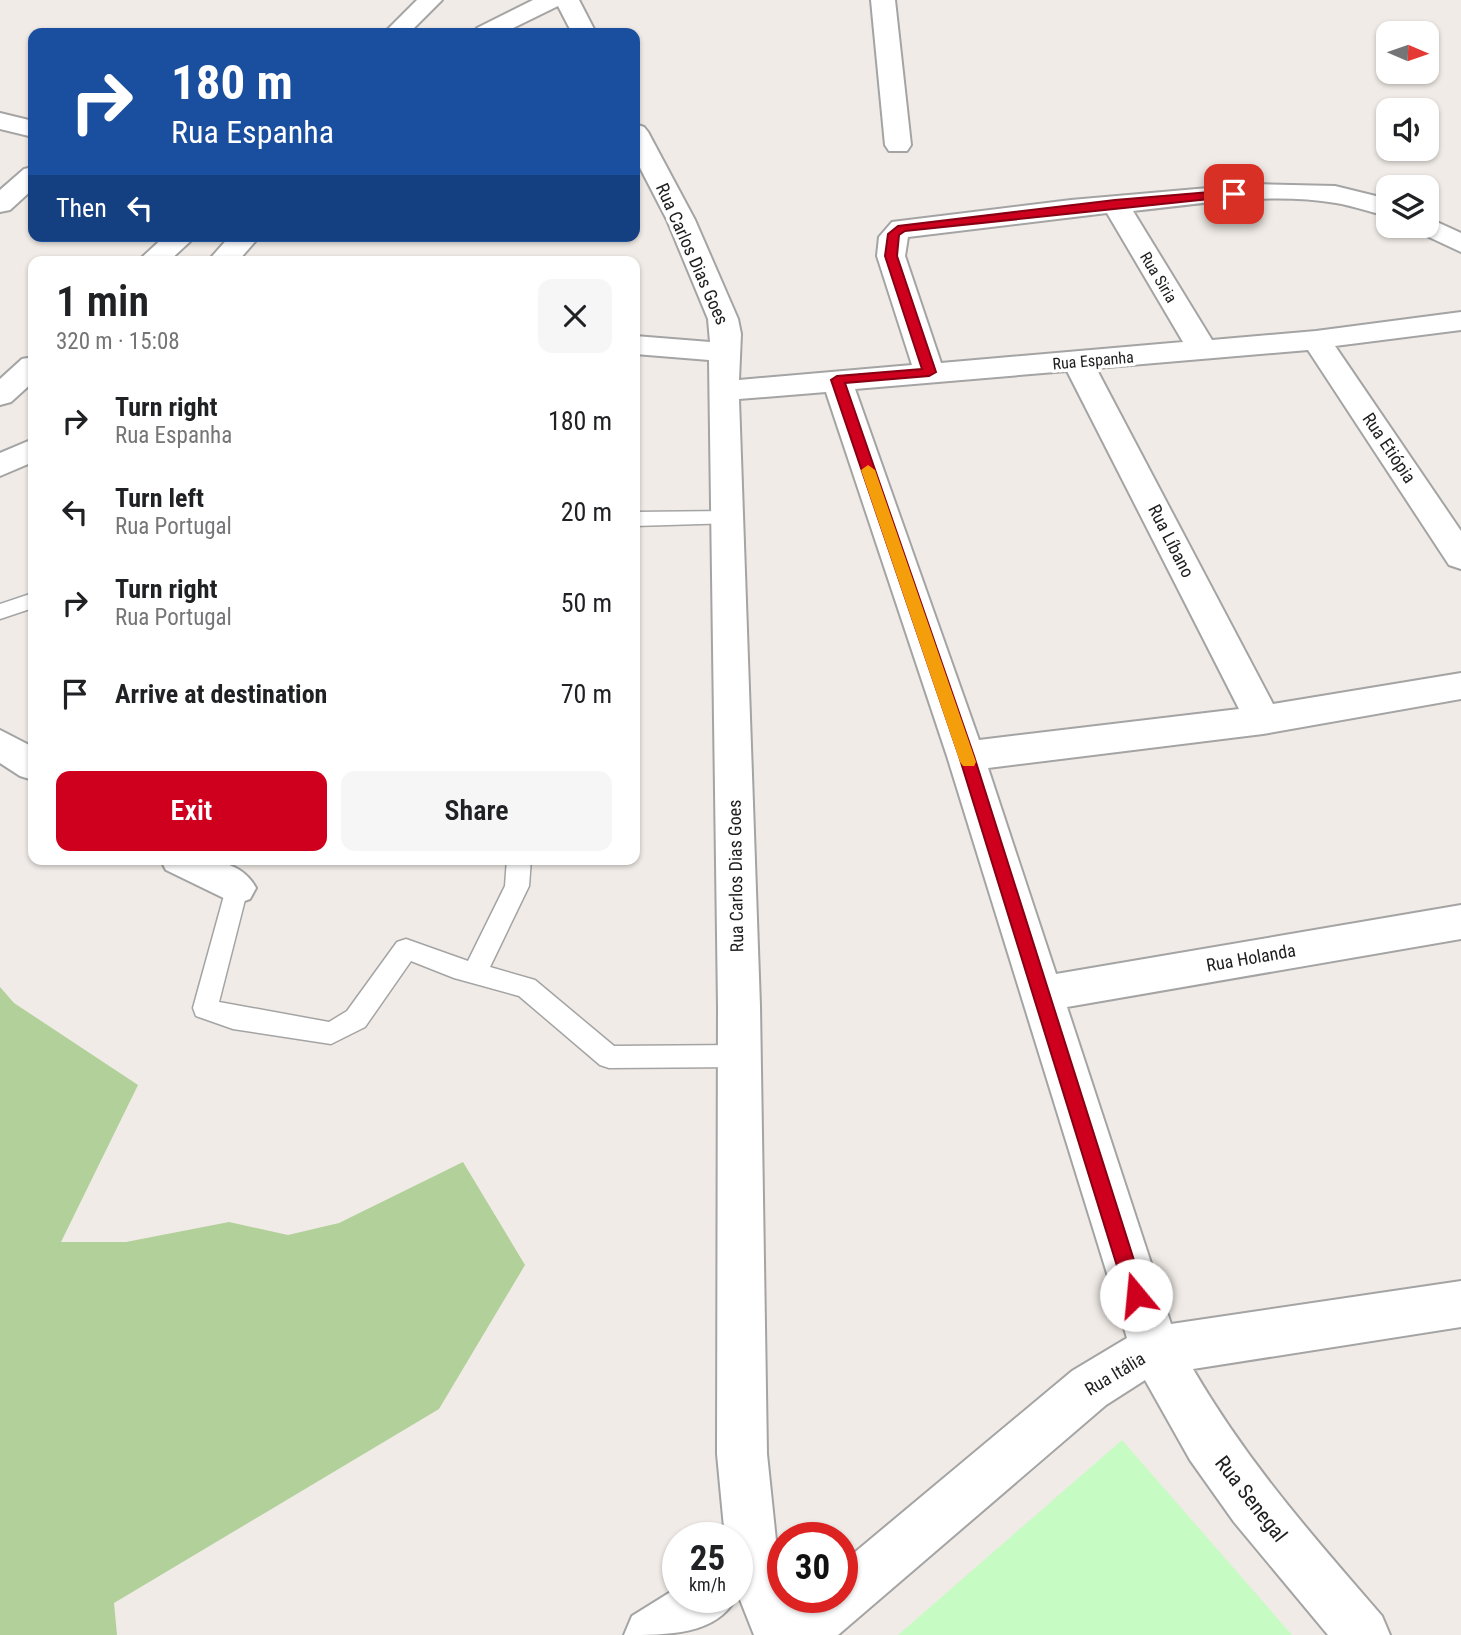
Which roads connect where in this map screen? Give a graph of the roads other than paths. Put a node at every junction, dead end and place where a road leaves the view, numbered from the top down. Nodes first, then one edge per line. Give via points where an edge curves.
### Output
1 (430, 0) edge
2 (551, 0) edge
3 (567, 0) edge
4 (883, 0) edge
5 (401, 28) edge
6 (495, 28) edge
7 (581, 28) edge
8 (0, 121) edge
9 (28, 128) edge
10 (640, 142) edge
11 (898, 145) dead end
12 (28, 179) edge
13 (0, 204) edge
14 (1115, 204) junction
15 (1376, 204) edge
16 (1439, 232) edge
17 (176, 242) edge
18 (240, 242) edge
19 (1461, 244) edge
20 (158, 256) edge
21 (227, 256) edge
22 (1461, 321) edge
23 (1316, 340) junction
24 (640, 345) edge
25 (1203, 350) junction
26 (725, 352) junction
27 (1078, 362) junction
28 (28, 370) edge
29 (929, 372) junction
30 (837, 380) junction
31 (724, 391) junction
32 (0, 395) edge
33 (28, 452) edge
34 (0, 466) edge
35 (727, 518) junction
36 (640, 519) edge
37 (1461, 557) edge
38 (28, 602) edge
39 (0, 612) edge
40 (1461, 686) edge
41 (1263, 720) junction
42 (0, 744) edge
43 (966, 756) junction
44 (28, 763) edge
45 (192, 865) edge
46 (519, 865) edge
47 (236, 888) joint
48 (1461, 922) edge
49 (475, 973) junction
50 (1042, 994) junction
51 (739, 1056) junction
52 (1461, 1304) edge
53 (1155, 1350) junction
54 (744, 1522) edge
55 (858, 1583) edge
56 (753, 1587) edge
57 (686, 1613) edge
58 (822, 1613) edge
59 (651, 1635) edge
60 (781, 1635) edge
61 (797, 1635) edge
62 (1363, 1635) edge

1 - 5 street
2 - 6 street
3 - 7 street
4 - 11 street
8 - 9 street
10 - 26 street, Rua Carlos Dias Goes via 681,220 723,319
12 - 13 street
14 - 15 street via 1297,190
14 - 25 street, Rua Siria
14 - 29 street via 902,228 894,234 891,256
16 - 19 street
17 - 20 street
18 - 21 street
22 - 23 street, Rua Espanha
23 - 25 street, Rua Espanha
23 - 37 street, Rua Etiópia
24 - 26 street
25 - 27 street, Rua Espanha
26 - 31 street, Rua Carlos Dias Goes
27 - 29 street, Rua Espanha
27 - 41 street, Rua Líbano
28 - 32 street
29 - 30 street, Rua Espanha
30 - 31 street, Rua Espanha
30 - 43 street, Rua Itália
31 - 35 street, Rua Carlos Dias Goes
33 - 34 street
35 - 36 lane
35 - 51 street, Rua Carlos Dias Goes
38 - 39 lane
40 - 41 street
41 - 43 street
42 - 44 street
43 - 50 street, Rua Itália
45 - 47 street
46 - 49 lane via 517,886
47 - 49 lane via 205,1008 233,1018 331,1033 356,1019 406,949
48 - 50 street, Rua Holanda
49 - 51 lane via 526,987 609,1057
50 - 53 street, Rua Itália
51 - 54 street, Rua Carlos Dias Goes
52 - 53 street
53 - 55 street, Rua Itália via 1089,1388
53 - 62 street, Rua Senegal via 1208,1442 1252,1504
56 - 60 street, Rua Carlos Dias Goes
57 - 59 street
58 - 61 street, Rua Itália

